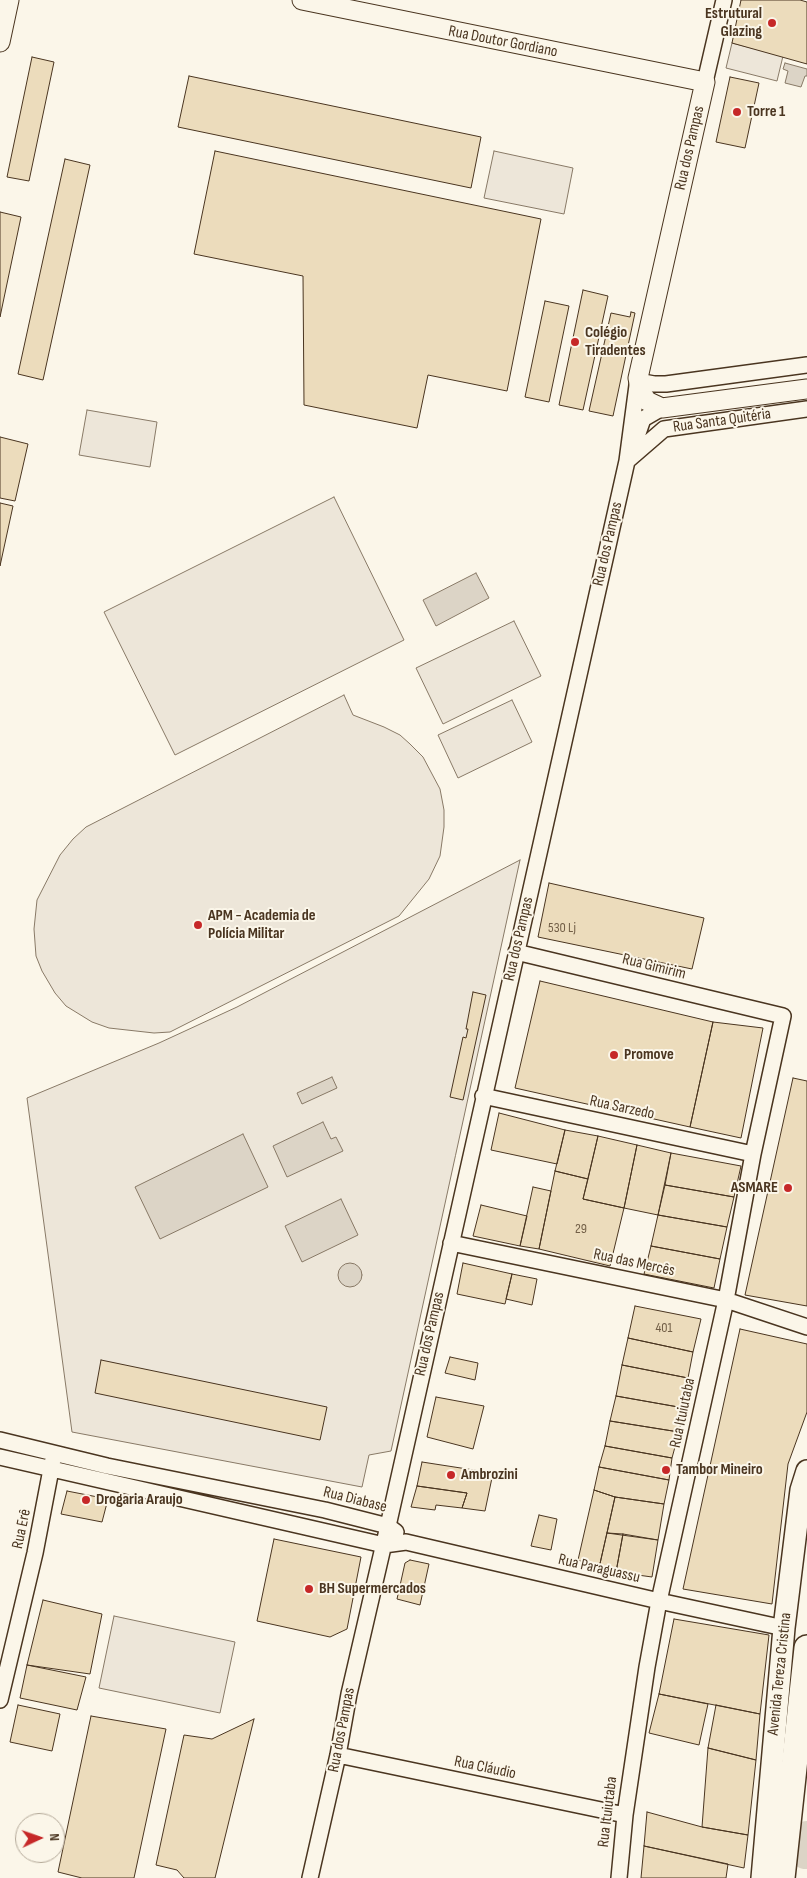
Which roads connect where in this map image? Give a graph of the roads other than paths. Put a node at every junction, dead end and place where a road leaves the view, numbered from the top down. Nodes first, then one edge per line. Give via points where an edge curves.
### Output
1 (9, 0) edge
2 (302, 0) edge
3 (724, 0) edge
4 (369, 7) edge
5 (0, 42) edge
6 (705, 82) junction
7 (807, 365) edge
8 (638, 378) junction
9 (807, 390) edge
10 (662, 408) junction
11 (807, 409) edge
12 (627, 461) junction
13 (516, 952) junction
14 (783, 1016) joint
15 (483, 1096) junction
16 (753, 1154) junction
17 (451, 1243) junction
18 (726, 1300) junction
19 (807, 1327) edge
20 (0, 1440) edge
21 (54, 1453) junction
22 (0, 1457) edge
23 (51, 1469) junction
24 (807, 1471) edge
25 (388, 1526) junction
26 (406, 1542) junction
27 (384, 1545) junction
28 (659, 1602) junction
29 (784, 1628) junction
30 (807, 1648) edge
31 (0, 1700) edge
32 (338, 1755) junction
33 (624, 1815) junction
34 (310, 1878) edge
35 (619, 1878) edge
36 (762, 1878) edge
37 (782, 1878) edge

1 - 5 street
2 - 4 street, Rua Doutor Gordiano
3 - 6 street, Rua dos Pampas
4 - 6 street, Rua Doutor Gordiano
6 - 8 street, Rua dos Pampas
7 - 8 street via 666,384 643,382
8 - 10 street, Rua Santa Quitéria via 647,401
8 - 12 street, Rua dos Pampas
9 - 10 street, Rua Santa Quitéria
10 - 12 street, Rua Santa Quitéria via 644,419
11 - 12 street, Rua Santa Quitéria via 664,429
12 - 13 street, Rua dos Pampas
13 - 14 street, Rua Gimirim
13 - 15 street, Rua dos Pampas
14 - 16 street, Rua Ituiutaba
15 - 16 street, Rua Sarzedo
15 - 17 street, Rua dos Pampas
16 - 18 street, Rua Ituiutaba
17 - 18 street, Rua das Mercês
17 - 25 street, Rua dos Pampas
18 - 19 street, Rua das Mercês
18 - 28 street, Rua Ituiutaba
20 - 21 street, Rua Diabase
21 - 23 street, Rua Erê
21 - 25 street, Rua Diabase
22 - 23 street
23 - 27 street
23 - 31 street, Rua Erê
24 - 29 main road, Avenida Tereza Cristina
25 - 26 street, Rua Diabase
25 - 27 street, Rua dos Pampas
26 - 27 street
26 - 28 street, Rua Paraguassu
27 - 32 street, Rua dos Pampas
28 - 29 street, Rua Paraguassu
28 - 33 street, Rua Ituiutaba
29 - 36 main road, Avenida Tereza Cristina
30 - 37 highway, Avenida Tereza Cristina
32 - 33 street, Rua Cláudio
32 - 34 street, Rua dos Pampas
33 - 35 street, Rua Ituiutaba

